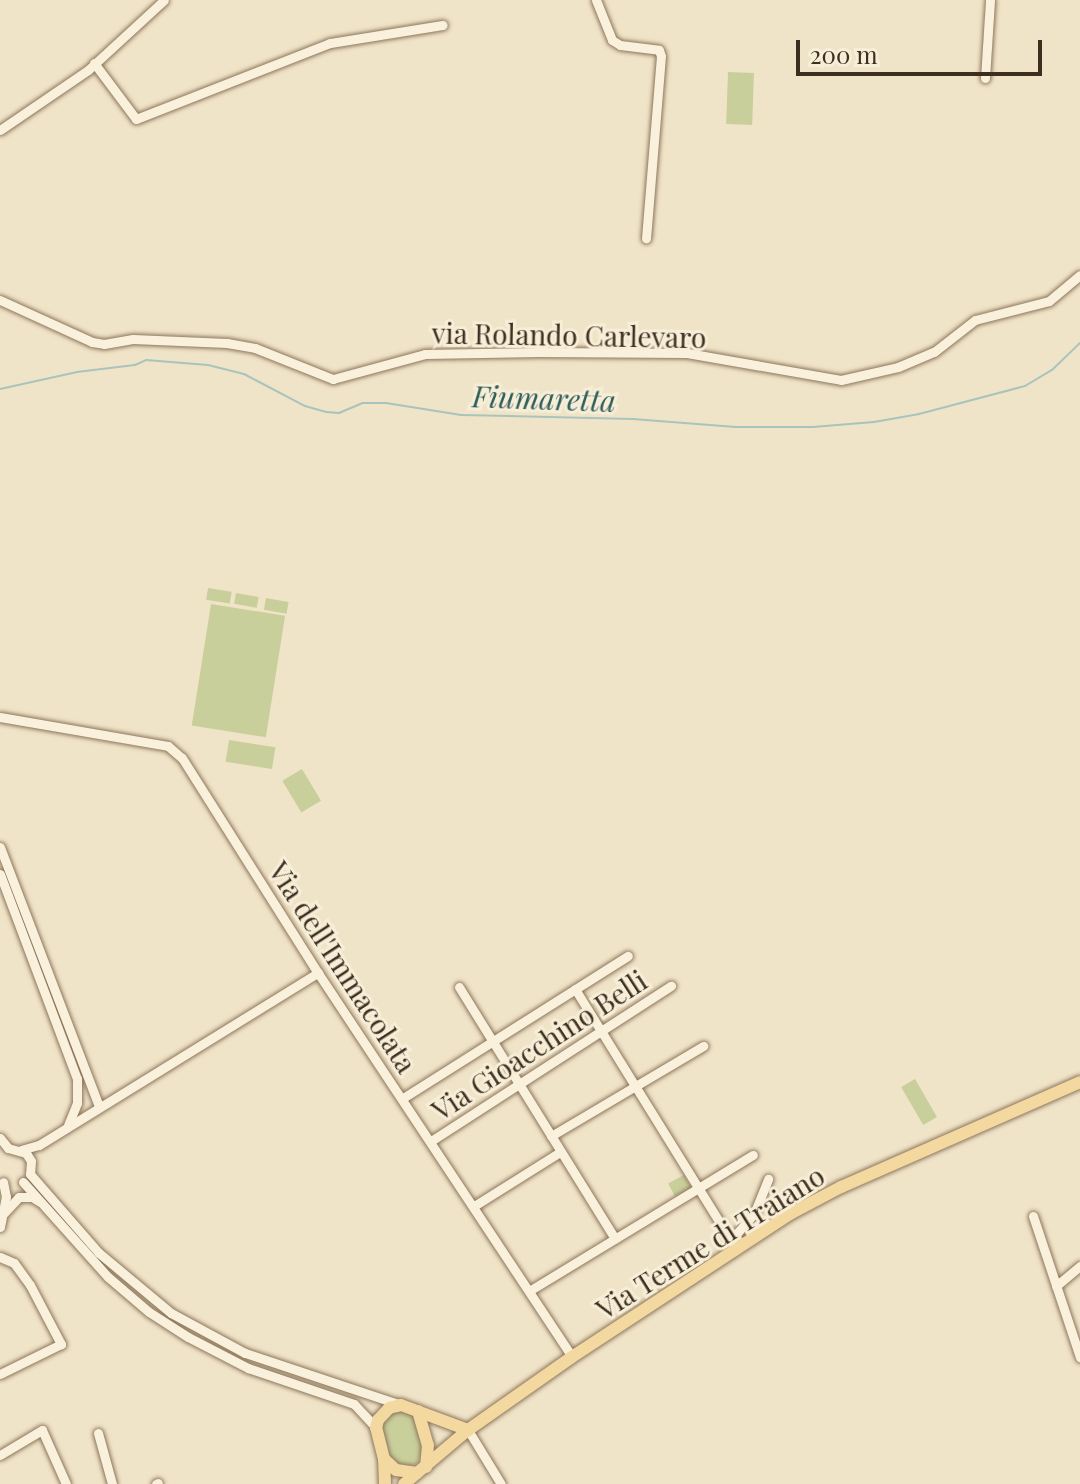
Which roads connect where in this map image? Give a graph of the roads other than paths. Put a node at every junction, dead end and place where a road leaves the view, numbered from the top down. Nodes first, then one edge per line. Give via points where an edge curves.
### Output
1 (164, 0) edge
2 (596, 0) edge
3 (990, 0) edge
4 (443, 25) dead end
5 (94, 63) junction
6 (985, 78) dead end
7 (0, 130) edge
8 (646, 238) dead end
9 (1080, 275) edge
10 (0, 300) edge
11 (0, 717) edge
12 (0, 847) edge
13 (0, 874) edge
14 (628, 956) dead end
15 (318, 973) junction
16 (671, 986) dead end
17 (459, 987) dead end
18 (575, 989) junction
19 (601, 1031) junction
20 (492, 1042) junction
21 (703, 1046) dead end
22 (1080, 1082) edge
23 (519, 1085) junction
24 (637, 1088) junction
25 (93, 1094) junction
26 (403, 1098) junction
27 (77, 1100) junction
28 (95, 1109) junction
29 (68, 1125) junction
30 (551, 1136) junction
31 (0, 1138) edge
32 (431, 1141) junction
33 (39, 1145) junction
34 (4, 1150) edge
35 (21, 1150) junction
36 (560, 1152) junction
37 (753, 1155) dead end
38 (31, 1161) junction
39 (768, 1179) dead end
40 (22, 1180) junction
41 (2, 1181) edge
42 (699, 1187) junction
43 (6, 1197) junction
44 (45, 1204) junction
45 (474, 1206) junction
46 (4, 1213) junction
47 (1033, 1216) dead end
48 (0, 1227) edge
49 (615, 1239) junction
50 (734, 1244) junction
51 (0, 1257) edge
52 (1080, 1266) edge
53 (1056, 1286) junction
54 (529, 1291) junction
55 (572, 1357) junction
56 (1080, 1357) edge
57 (0, 1374) edge
58 (401, 1405) junction
59 (418, 1411) junction
60 (376, 1428) junction
61 (468, 1430) junction
62 (98, 1433) dead end
63 (0, 1455) edge
64 (384, 1459) junction
65 (422, 1470) junction
66 (66, 1484) edge
67 (112, 1484) edge
68 (385, 1484) edge
69 (404, 1484) edge
70 (501, 1484) edge

1 - 5 street
2 - 8 street via 612,40 659,50 661,56
3 - 6 street
4 - 5 street via 330,43 136,119
5 - 7 street
9 - 10 street, via Rolando Carlevaro via 1049,301 975,320 934,352 841,380 687,353 540,352 425,354 333,379 255,348 227,343 92,342
11 - 15 street, Via dell'Immacolata via 168,746 182,758
12 - 25 street
13 - 27 street via 72,1063
14 - 18 street
15 - 26 street, Via dell'Immacolata
15 - 28 street
16 - 19 street, Via Gioacchino Belli
17 - 20 street
18 - 19 street
18 - 20 street
19 - 23 street, Via Gioacchino Belli
19 - 24 street
20 - 23 street
20 - 26 street
21 - 24 street
22 - 50 main road, Via Terme di Traiano via 821,1196
23 - 30 street
23 - 32 street, Via Gioacchino Belli
24 - 30 street
24 - 42 street
25 - 27 street
25 - 28 street
26 - 32 street, Via dell'Immacolata
27 - 28 street
27 - 29 street
28 - 29 street
29 - 33 street
30 - 36 street
31 - 34 street
32 - 45 street, Via dell'Immacolata
33 - 35 street
33 - 38 street
34 - 35 street
35 - 38 street
36 - 45 street
36 - 49 street
37 - 42 street
38 - 40 street
39 - 50 street, Via Terme di Traiano
40 - 41 street
40 - 43 street
40 - 44 street
40 - 58 street via 171,1313 245,1353
41 - 43 street
42 - 49 street
42 - 50 street
43 - 46 street
44 - 46 street via 19,1197
44 - 60 street via 108,1277 149,1312 248,1368 354,1404
45 - 54 street, Via dell'Immacolata
46 - 48 street
47 - 53 street
49 - 54 street
50 - 55 main road, Via Terme di Traiano
51 - 57 street via 14,1263 30,1285 61,1344
52 - 53 street
53 - 56 street
54 - 55 street, Via dell'Immacolata
55 - 61 main road, Via Terme di Traiano
58 - 59 main road
58 - 60 main road via 382,1413
59 - 61 main road
59 - 65 main road via 428,1445
60 - 64 main road
61 - 65 main road, Via Terme di Traiano
61 - 70 street
62 - 67 street
63 - 66 street via 42,1430
64 - 65 main road via 396,1470
64 - 68 main road
65 - 69 main road, Via Terme di Traiano

